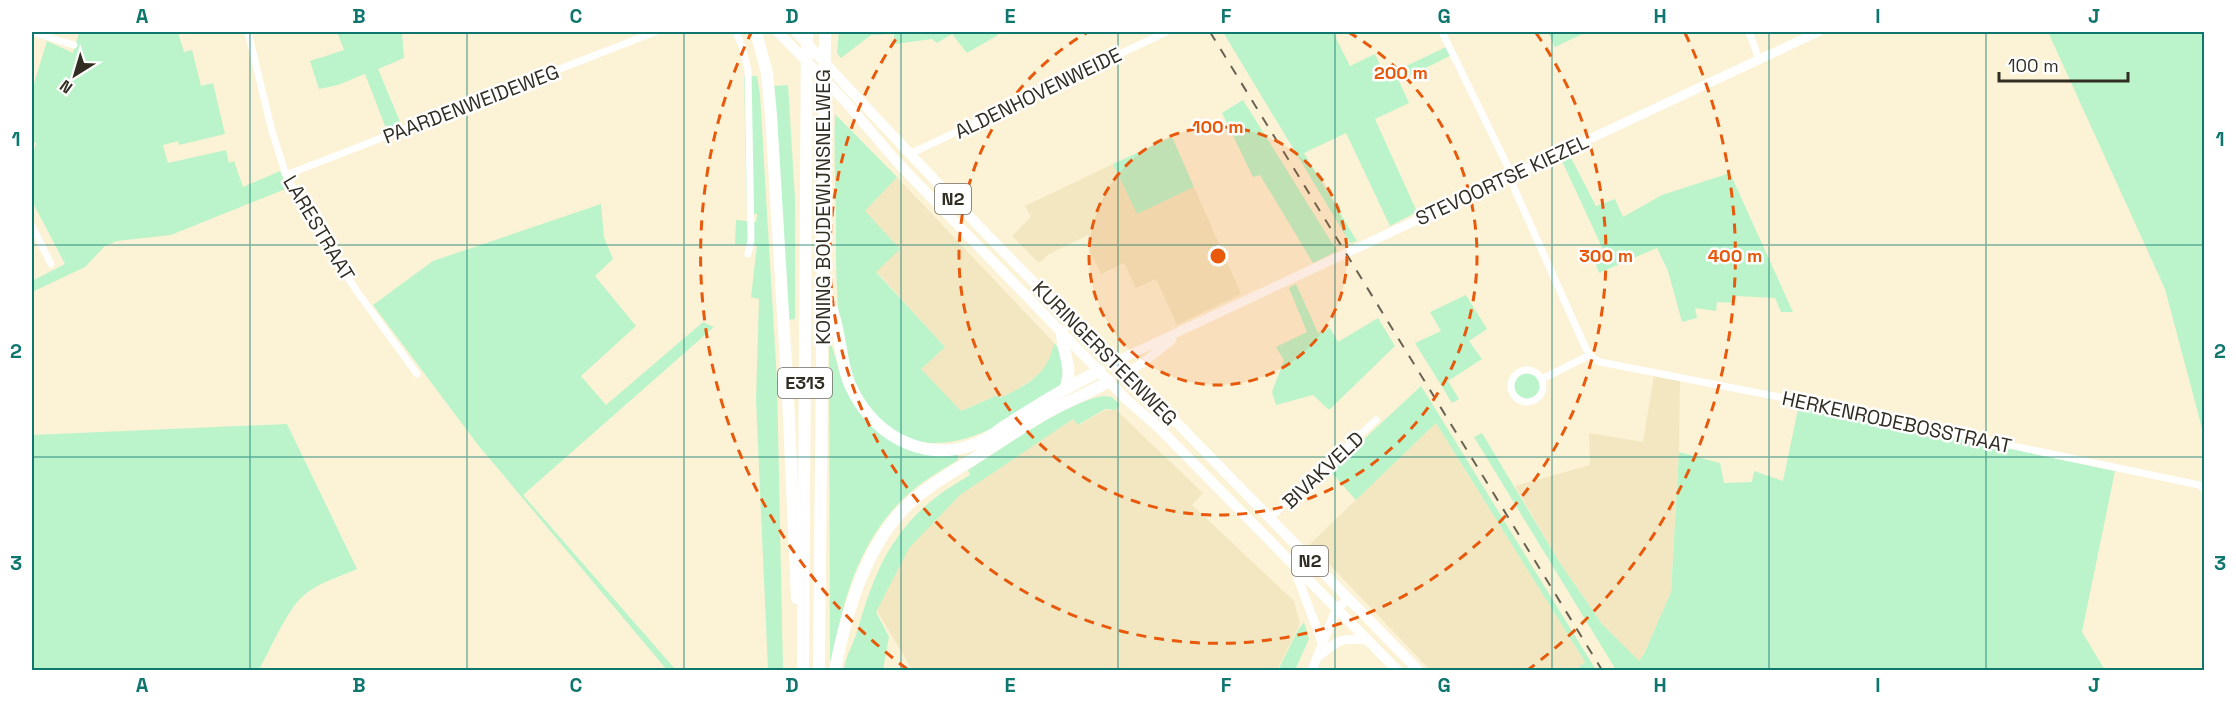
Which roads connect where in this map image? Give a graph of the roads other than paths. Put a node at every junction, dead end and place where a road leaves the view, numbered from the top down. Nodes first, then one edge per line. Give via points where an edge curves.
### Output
1 (32, 32) edge
2 (248, 32) edge
3 (655, 32) edge
4 (736, 32) edge
5 (756, 32) edge
6 (778, 32) edge
7 (796, 32) edge
8 (807, 32) edge
9 (825, 32) edge
10 (1166, 32) edge
11 (1442, 32) edge
12 (1749, 32) edge
13 (1818, 32) edge
14 (74, 45) dead end
15 (1759, 59) junction
16 (910, 154) junction
17 (286, 175) junction
18 (1512, 175) junction
19 (32, 226) edge
20 (748, 254) dead end
21 (51, 264) dead end
22 (823, 294) junction
23 (1185, 329) junction
24 (1062, 332) junction
25 (1590, 355) junction
26 (1114, 362) junction
27 (1100, 371) junction
28 (1126, 373) junction
29 (417, 374) dead end
30 (1542, 379) junction
31 (1109, 381) junction
32 (1065, 388) junction
33 (1376, 420) dead end
34 (2205, 489) edge
35 (1269, 519) junction
36 (1298, 571) junction
37 (1347, 599) junction
38 (803, 609) junction
39 (1336, 610) junction
40 (1366, 640) junction
41 (1322, 642) junction
42 (1316, 660) junction
43 (803, 670) edge
44 (819, 670) edge
45 (835, 670) edge
46 (1312, 670) edge
47 (1397, 670) edge
48 (1418, 670) edge

1 - 14 street
2 - 17 street, LARESTRAAT
3 - 17 street, PAARDENWEIDEWEG
4 - 20 street via 748,70
5 - 38 highway via 767,73 771,115 795,594
6 - 24 main road, KURINGERSTEENWEG / N2
7 - 16 main road, KURINGERSTEENWEG / N2
8 - 38 highway, KONING BOUDEWIJNSNELWEG / E313
9 - 22 highway, KONING BOUDEWIJNSNELWEG / E313
10 - 16 street, ALDENHOVENWEIDE
11 - 18 street
12 - 15 street
13 - 15 main road, STEVOORTSE KIEZEL
15 - 18 main road, STEVOORTSE KIEZEL
16 - 26 main road, KURINGERSTEENWEG / N2
17 - 29 street, LARESTRAAT via 356,290
18 - 23 main road, STEVOORTSE KIEZEL
18 - 25 street via 1514,188
19 - 21 street
22 - 32 highway via 832,307 843,366 858,402 889,435 912,446 949,450 968,446 986,439
22 - 44 highway, KONING BOUDEWIJNSNELWEG / E313
23 - 26 main road, STEVOORTSE KIEZEL
23 - 28 main road, STEVOORTSE KIEZEL
24 - 27 main road, KURINGERSTEENWEG / N2
24 - 32 highway via 1070,377
25 - 30 street
25 - 34 street, HERKENRODEBOSSTRAAT via 1600,362
26 - 27 main road, STEVOORTSE KIEZEL
26 - 28 main road, KURINGERSTEENWEG / N2
27 - 31 main road, KURINGERSTEENWEG / N2
27 - 32 highway
28 - 31 main road, STEVOORTSE KIEZEL
28 - 35 main road, KURINGERSTEENWEG / N2
30 - 30 street via 1530,370 1519,371 1512,379 1513,394 1526,402 1536,399 1542,390
31 - 36 main road, KURINGERSTEENWEG / N2
31 - 45 highway via 1049,412 945,476 897,516 875,549 856,590
33 - 35 street, BIVAKVELD
35 - 37 main road, KURINGERSTEENWEG / N2
36 - 39 main road, KURINGERSTEENWEG / N2
36 - 41 main road
37 - 39 main road
37 - 48 main road, KURINGERSTEENWEG / N2
38 - 43 highway, KONING BOUDEWIJNSNELWEG / E313
39 - 40 main road, KURINGERSTEENWEG / N2
39 - 41 main road
40 - 42 main road via 1348,638 1334,642
40 - 47 main road, KURINGERSTEENWEG / N2
41 - 42 main road
42 - 46 main road

